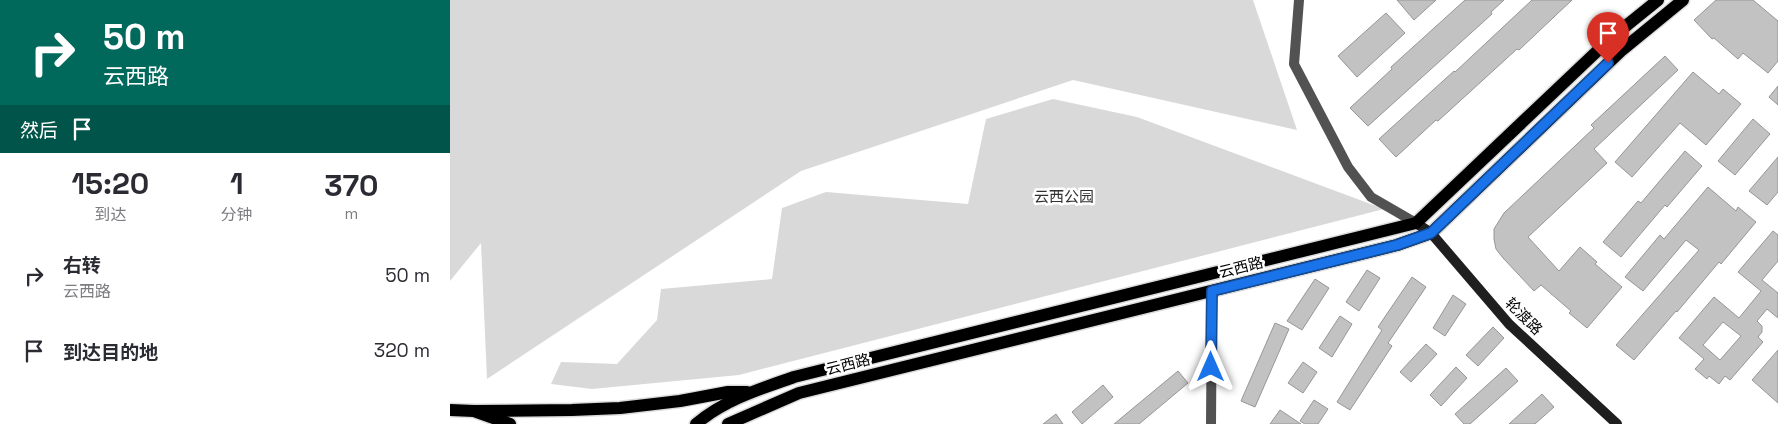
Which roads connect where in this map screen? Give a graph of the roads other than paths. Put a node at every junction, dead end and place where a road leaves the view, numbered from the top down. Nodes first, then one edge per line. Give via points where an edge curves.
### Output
1 (1299, 0) edge
2 (1658, 0) edge
3 (1683, 0) edge
4 (1416, 223) junction
5 (1431, 233) junction
6 (1212, 291) junction
7 (749, 392) junction
8 (762, 409) junction
9 (450, 410) edge
10 (474, 411) junction
11 (510, 424) edge
12 (696, 424) edge
13 (728, 424) edge
14 (748, 424) edge
15 (1211, 424) edge
16 (1617, 424) edge

1 - 4 street via 1294,64 1348,167 1370,197
2 - 4 main road, 云西路 via 1611,38
3 - 5 main road, 云西路 via 1622,50
4 - 5 main road, 轮渡路
4 - 7 main road, 云西路 via 794,378
5 - 6 main road, 云西路 via 1397,245
5 - 16 main road, 轮渡路 via 1509,324
6 - 8 main road, 云西路 via 799,393
6 - 15 street
7 - 10 main road, 云西路 via 728,392 620,408
7 - 12 main road, 云西路
8 - 13 main road, 云西路
8 - 14 main road
9 - 10 main road
10 - 11 main road

